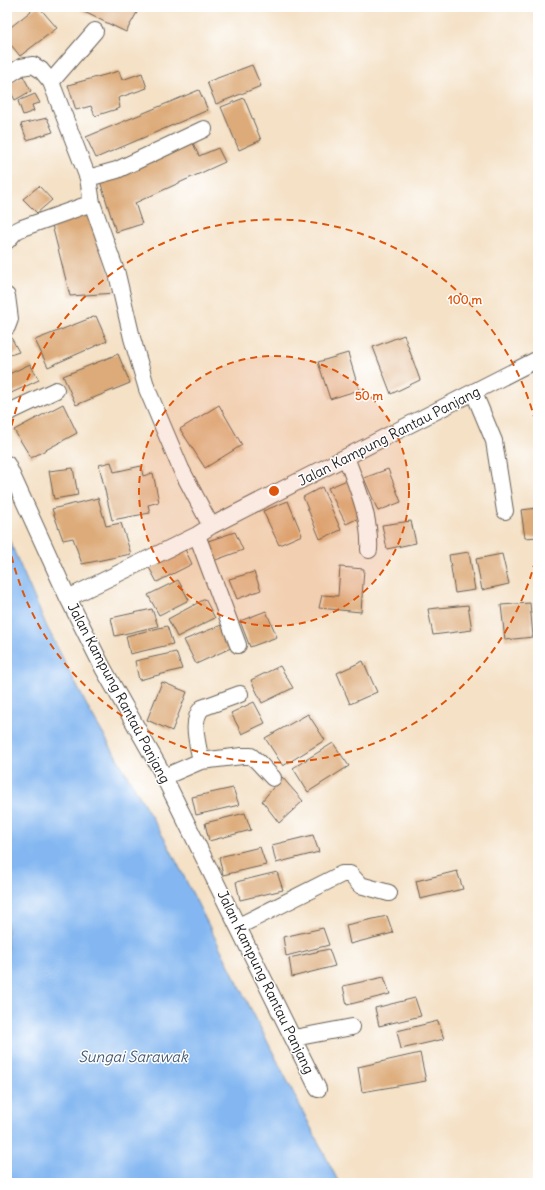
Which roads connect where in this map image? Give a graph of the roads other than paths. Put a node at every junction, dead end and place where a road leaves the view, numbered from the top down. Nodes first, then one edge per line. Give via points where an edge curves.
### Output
1 (95, 31) dead end
2 (7, 76) edge
3 (50, 82) junction
4 (204, 129) dead end
5 (88, 178) junction
6 (92, 203) junction
7 (7, 241) edge
8 (7, 296) edge
9 (7, 326) edge
10 (538, 360) edge
11 (56, 390) dead end
12 (474, 394) junction
13 (7, 413) edge
14 (346, 457) junction
15 (7, 464) edge
16 (506, 511) dead end
17 (210, 526) junction
18 (197, 535) junction
19 (370, 550) dead end
20 (68, 598) junction
21 (238, 645) dead end
22 (240, 694) dead end
23 (201, 761) junction
24 (164, 777) junction
25 (273, 778) dead end
26 (389, 893) dead end
27 (239, 926) junction
28 (352, 1027) dead end
29 (294, 1038) junction
30 (318, 1089) dead end

1 - 3 street
2 - 3 street via 21,66 32,65 41,70
3 - 5 street
4 - 5 street via 116,170
5 - 6 street
6 - 7 street via 22,228
6 - 17 street via 117,274 147,389 181,469
8 - 9 street via 10,319
10 - 12 street, Jalan Kampung Rantau Panjang
11 - 13 street
12 - 14 street, Jalan Kampung Rantau Panjang
12 - 16 street via 494,441
14 - 17 street, Jalan Kampung Rantau Panjang
14 - 19 street via 365,513
15 - 20 street
17 - 18 street, Jalan Kampung Rantau Panjang
18 - 20 street, Jalan Kampung Rantau Panjang
18 - 21 street
20 - 24 street, Jalan Kampung Rantau Panjang via 103,668
22 - 23 street via 202,708 198,712 196,731
23 - 24 street
23 - 25 street via 251,756
24 - 27 street, Jalan Kampung Rantau Panjang
26 - 27 street via 360,885 350,874 342,874
27 - 29 street, Jalan Kampung Rantau Panjang
28 - 29 street
29 - 30 street, Jalan Kampung Rantau Panjang

